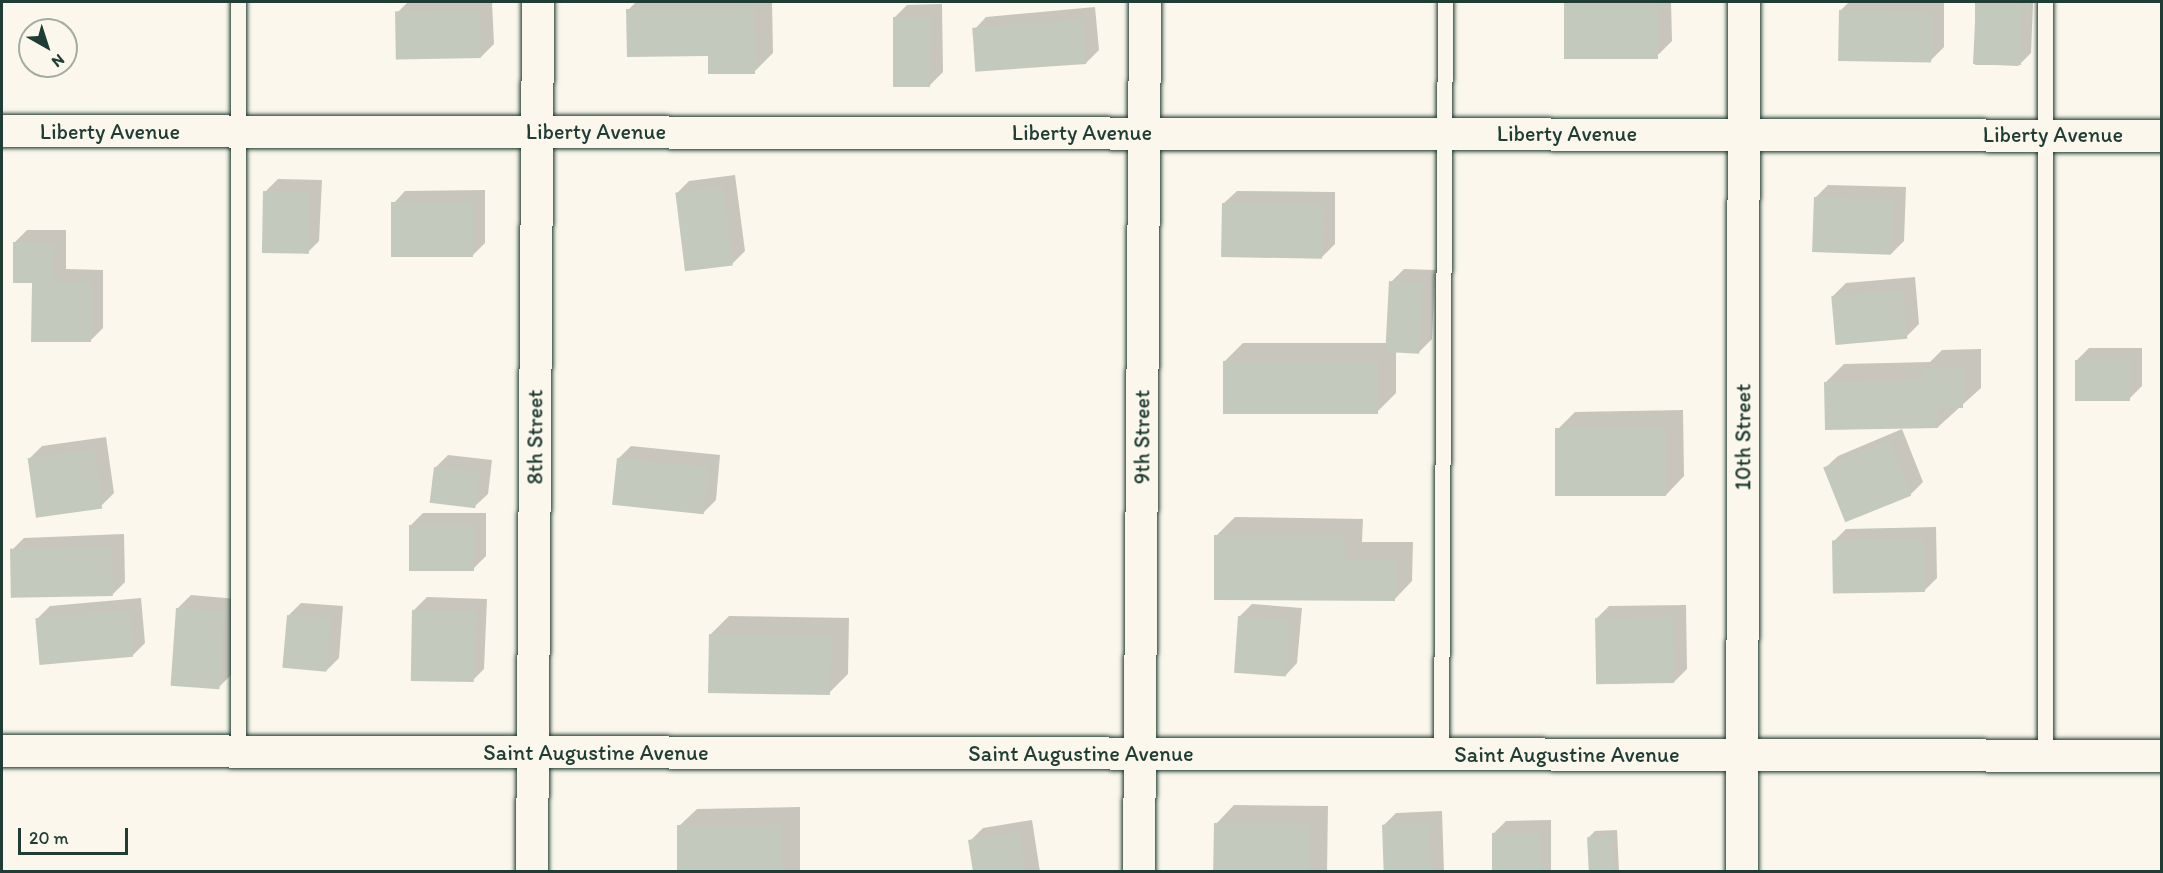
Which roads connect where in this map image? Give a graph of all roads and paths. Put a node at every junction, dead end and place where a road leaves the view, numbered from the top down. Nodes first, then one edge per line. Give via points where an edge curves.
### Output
1 (238, 2) edge
2 (538, 2) edge
3 (1145, 2) edge
4 (1445, 2) edge
5 (1744, 2) edge
6 (2045, 2) edge
7 (2, 131) edge
8 (237, 132) junction
9 (537, 132) junction
10 (1144, 133) junction
11 (1447, 134) junction
12 (1744, 135) junction
13 (2045, 135) junction
14 (2162, 136) edge
15 (2, 751) edge
16 (238, 752) junction
17 (533, 753) junction
18 (1140, 754) junction
19 (1441, 755) junction
20 (1742, 755) junction
21 (2045, 756) junction
22 (2162, 756) edge
23 (532, 872) edge
24 (1139, 872) edge
25 (1742, 872) edge

1 - 8 lane
2 - 9 street, 8th Street
3 - 10 street, 9th Street
4 - 11 lane
5 - 12 street, 10th Street
6 - 13 lane
7 - 8 street, Liberty Avenue
8 - 9 street, Liberty Avenue
8 - 16 lane
9 - 10 street, Liberty Avenue
9 - 17 street, 8th Street
10 - 11 street, Liberty Avenue
10 - 18 street, 9th Street
11 - 12 street, Liberty Avenue
11 - 19 lane
12 - 13 street, Liberty Avenue
12 - 20 street, 10th Street
13 - 14 street, Liberty Avenue
13 - 21 lane
15 - 16 street, Saint Augustine Avenue
16 - 17 street, Saint Augustine Avenue
17 - 18 street, Saint Augustine Avenue
17 - 23 street, 8th Street
18 - 19 street, Saint Augustine Avenue
18 - 24 street, 9th Street
19 - 20 street, Saint Augustine Avenue
20 - 21 street, Saint Augustine Avenue
20 - 25 street, 10th Street
21 - 22 street, Saint Augustine Avenue

